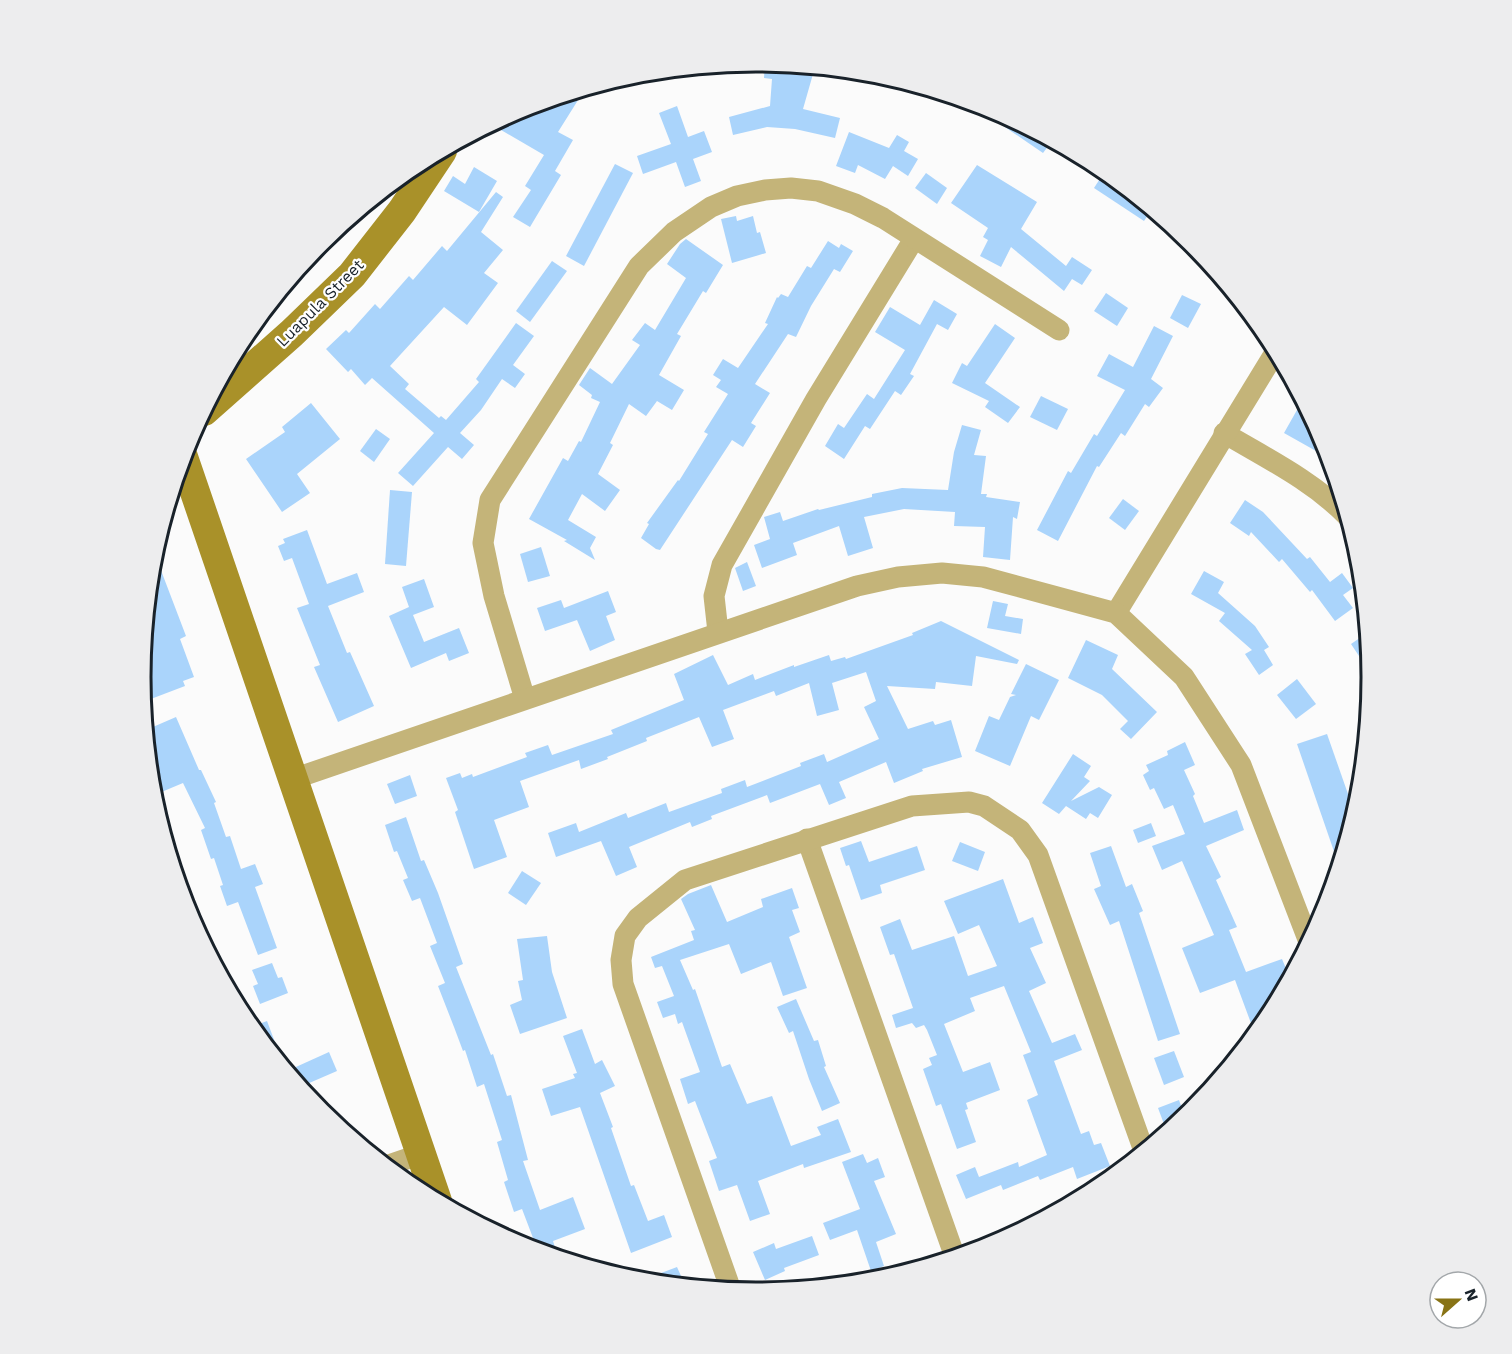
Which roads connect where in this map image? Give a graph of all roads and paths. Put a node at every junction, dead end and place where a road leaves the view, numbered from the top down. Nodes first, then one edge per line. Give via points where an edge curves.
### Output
1 (431, 167) edge
2 (914, 239) junction
3 (1059, 330) dead end
4 (1271, 360) edge
5 (219, 397) edge
6 (1224, 433) junction
7 (188, 470) edge
8 (1335, 505) edge
9 (1116, 613) junction
10 (718, 632) junction
11 (525, 699) junction
12 (293, 779) junction
13 (807, 839) junction
14 (1305, 932) edge
15 (1141, 1143) edge
16 (421, 1154) junction
17 (396, 1163) edge
18 (433, 1188) edge
19 (952, 1249) edge
20 (728, 1281) edge

1 - 5 street, Luapula Street via 352,275
2 - 3 street
2 - 10 street via 816,399 722,565 714,596
2 - 11 street via 883,218 818,191 765,190 711,207 674,232 639,266 490,500 483,543 494,596
4 - 6 street
6 - 8 street via 1288,470
6 - 9 street
7 - 12 street
9 - 10 street via 983,577 942,573 857,586
9 - 14 street via 1184,677 1241,765
10 - 11 street
11 - 12 street
12 - 16 street
13 - 15 street via 912,806 969,802 984,806 1020,830 1038,855
13 - 19 street
13 - 20 street via 685,880 638,918 625,936 623,984
16 - 17 street
16 - 18 street

